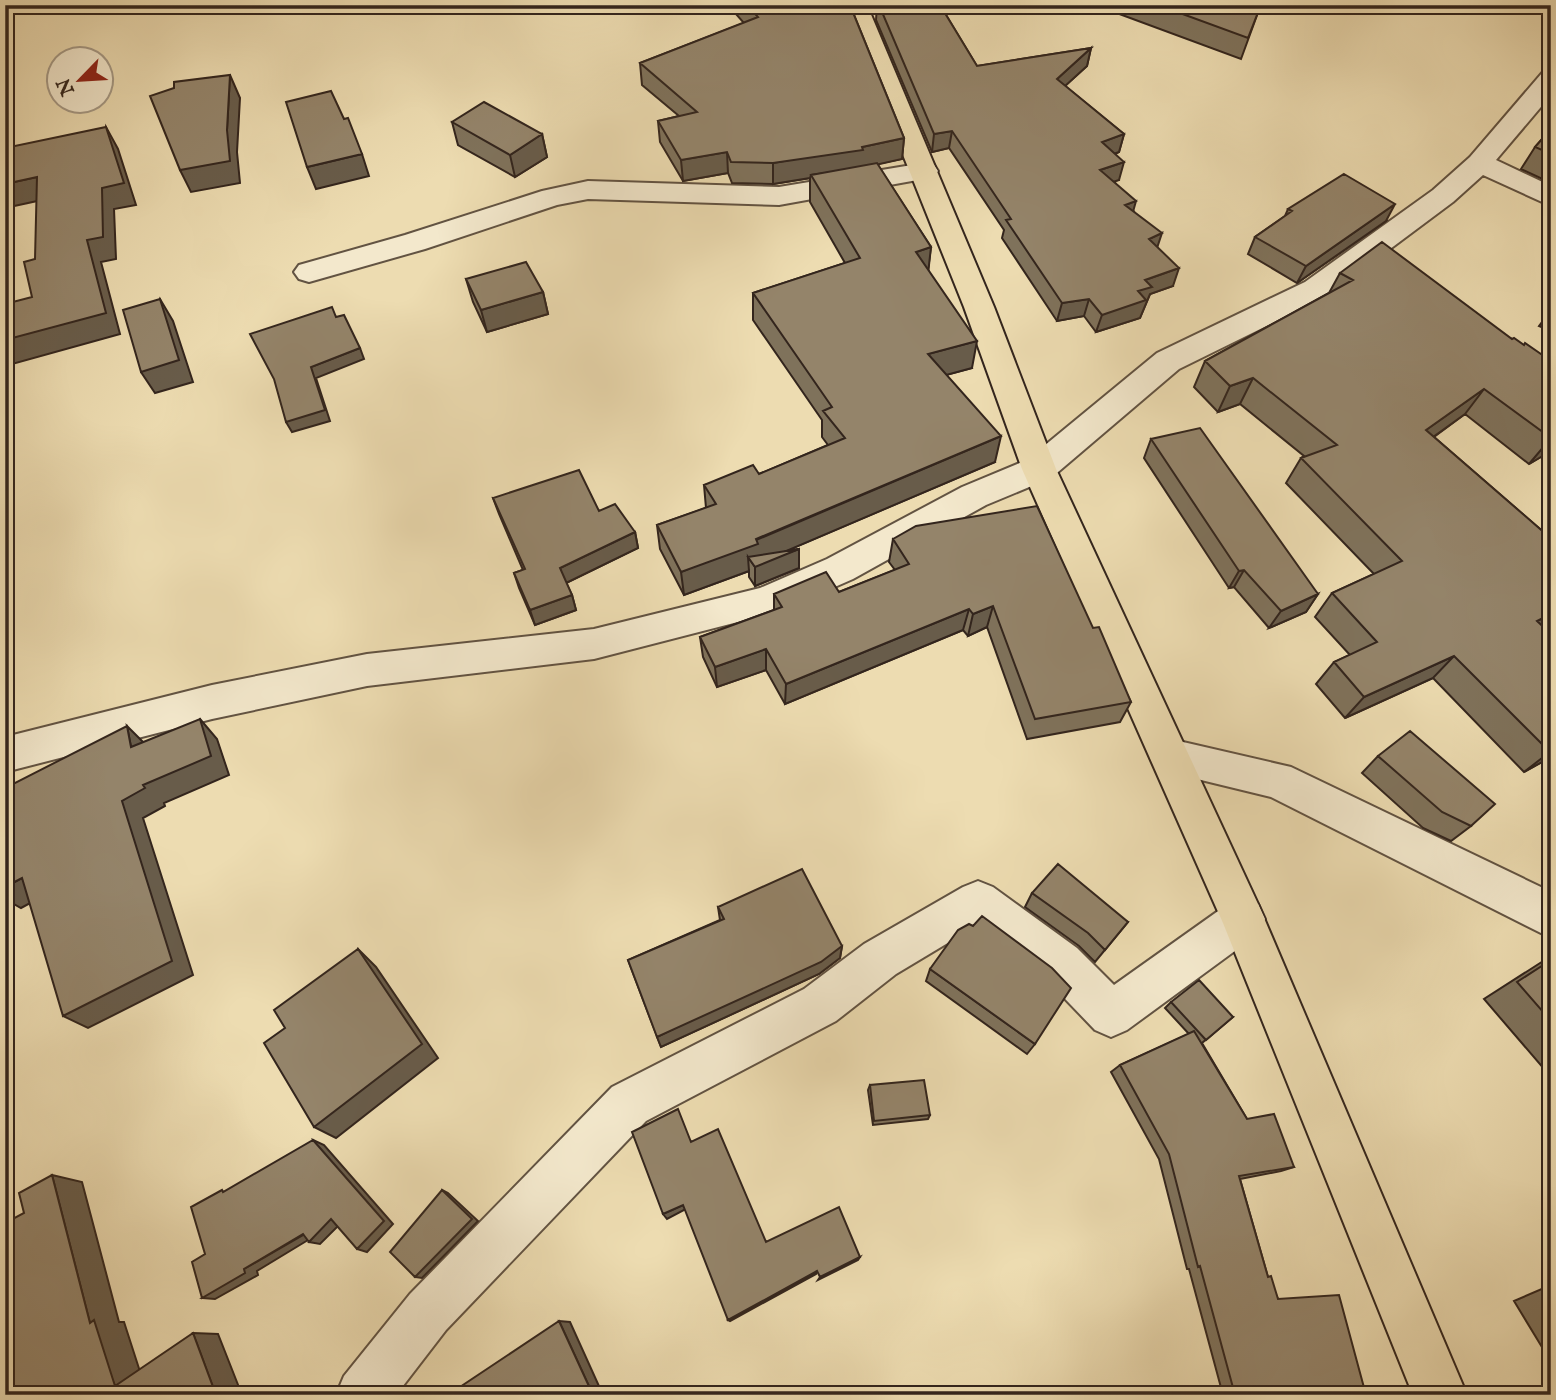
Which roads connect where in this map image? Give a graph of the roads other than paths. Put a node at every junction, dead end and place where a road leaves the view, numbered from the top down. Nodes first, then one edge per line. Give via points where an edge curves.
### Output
1 (855, 5) edge
2 (1551, 78) edge
3 (1480, 163) junction
4 (924, 172) junction
5 (1551, 197) edge
6 (309, 272) dead end
7 (1038, 469) junction
8 (5, 755) edge
9 (1170, 757) junction
10 (1551, 917) edge
11 (1243, 919) junction
12 (363, 1395) edge
13 (1440, 1395) edge

1 - 4 main road
2 - 3 street
3 - 5 street
3 - 7 street via 1443,196 1315,289 1168,361
4 - 6 street via 779,196 588,190
4 - 7 main road
7 - 8 street via 974,496 840,569 767,601 594,644 368,670 212,702
7 - 9 main road
9 - 10 street via 1277,779
9 - 11 main road
11 - 12 street via 1111,1014 1061,963 978,901 880,959 820,1005 629,1104 428,1312
11 - 13 main road

